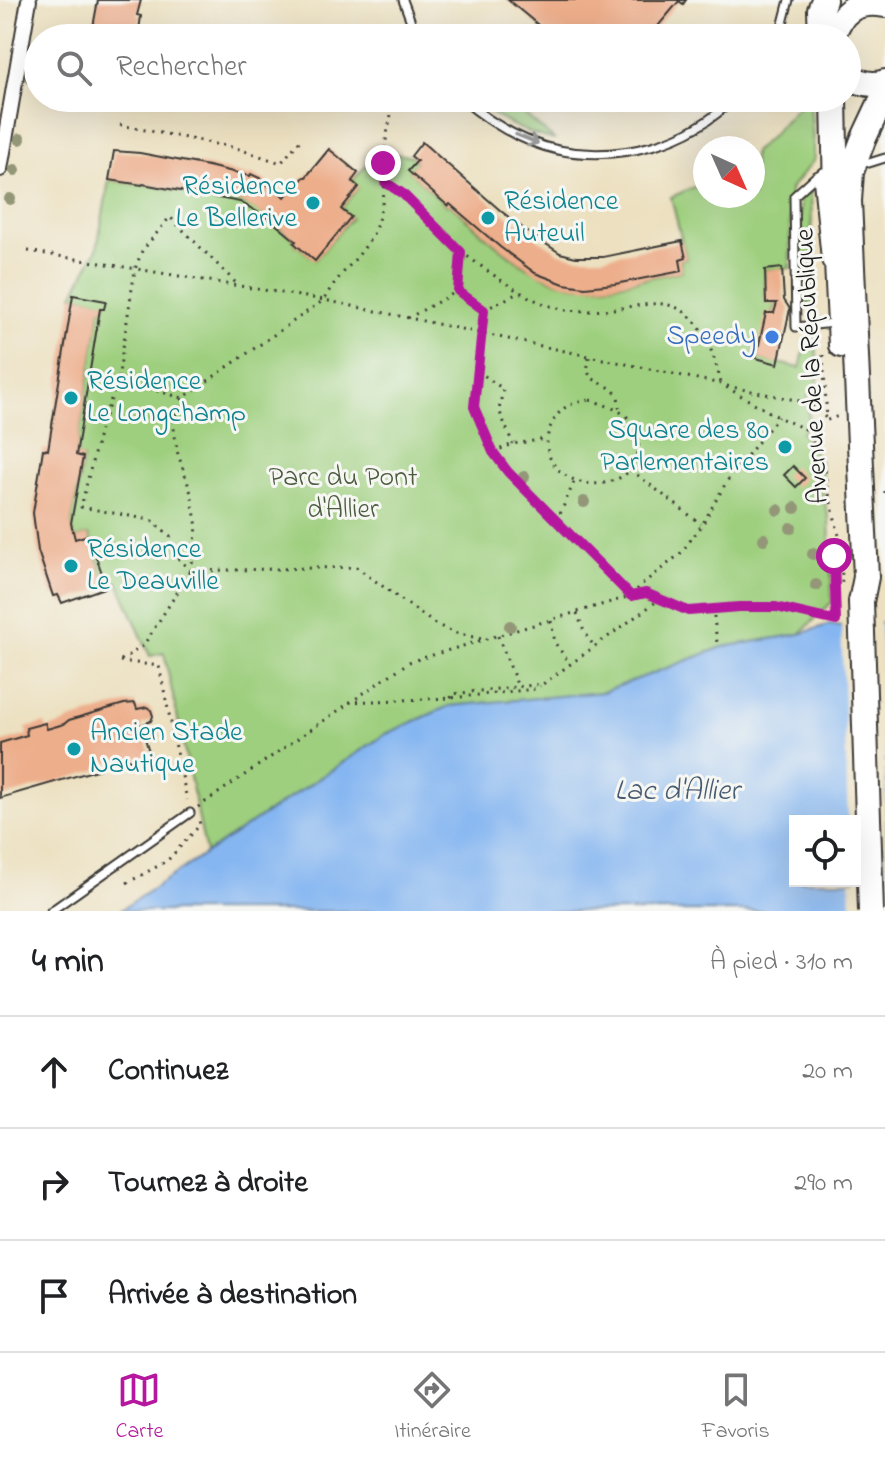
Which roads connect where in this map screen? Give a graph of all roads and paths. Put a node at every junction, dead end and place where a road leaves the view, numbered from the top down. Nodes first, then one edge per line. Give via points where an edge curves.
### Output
1 (29, 0) edge
2 (403, 0) edge
3 (789, 0) edge
4 (825, 0) edge
5 (885, 5) edge
6 (25, 24) edge
7 (412, 24) edge
8 (783, 24) edge
9 (820, 24) edge
10 (829, 24) edge
11 (837, 24) edge
12 (24, 29) edge
13 (885, 82) edge
14 (861, 83) edge
15 (885, 93) edge
16 (391, 112) edge
17 (478, 112) edge
18 (717, 112) edge
19 (823, 112) edge
20 (834, 112) edge
21 (120, 125) dead end
22 (885, 125) edge
23 (302, 138) dead end
24 (880, 159) edge
25 (0, 169) edge
26 (825, 172) junction
27 (385, 182) junction
28 (852, 239) junction
29 (28, 251) dead end
30 (461, 252) junction
31 (135, 269) junction
32 (837, 283) junction
33 (238, 286) junction
34 (458, 291) junction
35 (520, 292) junction
36 (324, 300) junction
37 (484, 310) junction
38 (408, 318) junction
39 (839, 323) junction
40 (482, 333) junction
41 (589, 357) junction
42 (478, 371) junction
43 (118, 380) junction
44 (721, 384) junction
45 (183, 398) junction
46 (619, 410) junction
47 (841, 415) dead end
48 (778, 417) junction
49 (827, 419) junction
50 (805, 429) junction
51 (546, 439) junction
52 (513, 444) junction
53 (493, 452) junction
54 (631, 470) junction
55 (574, 482) junction
56 (557, 521) junction
57 (702, 525) junction
58 (841, 544) junction
59 (191, 571) junction
60 (852, 595) junction
61 (631, 596) junction
62 (660, 599) junction
63 (713, 608) junction
64 (577, 613) junction
65 (551, 621) junction
66 (498, 636) junction
67 (486, 640) junction
68 (717, 643) dead end
69 (595, 647) junction
70 (571, 665) junction
71 (543, 684) junction
72 (518, 687) junction
73 (451, 698) junction
74 (348, 702) junction
75 (190, 813) joint
76 (127, 883) dead end
77 (51, 911) edge
78 (871, 911) edge

1 - 6 street
2 - 7 lane
3 - 8 lane
4 - 9 main road
4 - 10 main road
5 - 11 main road via 857,6
12 - 25 street
13 - 14 main road
15 - 28 main road, Avenue de la République via 851,172
16 - 27 path
17 -> 18 lane via 505,130 557,149 588,153 621,152 674,138
19 - 26 main road
20 - 32 main road, Avenue de la République
21 - 23 path via 236,148 281,163
22 - 24 main road, Avenue de la République via 877,139
24 - 28 main road, Avenue de la République
26 - 32 main road
26 - 39 lane via 794,196 796,327
27 - 30 path
27 - 36 path via 373,234
28 - 60 main road, Avenue de la République via 866,577
29 - 31 path
30 - 34 path
30 - 35 path
31 - 33 path
31 - 33 path via 142,251 170,217
31 - 43 path
32 - 39 main road, Avenue de la République
33 - 36 path
34 - 37 path
34 - 38 path
35 - 37 path
35 - 44 path via 562,310 675,305 690,316 712,349
36 - 38 path
36 - 45 path
37 - 40 path
38 - 40 path
39 - 60 main road, Avenue de la République
40 - 41 path
40 - 42 path
41 - 44 path
41 - 46 path via 590,376 615,391
42 - 52 path via 503,389 499,410
42 - 53 path via 474,407
43 - 45 path
43 - 59 path via 81,507 151,520 170,536 178,558
44 - 48 path
44 - 49 path via 810,403
45 - 59 path via 173,421 197,527
46 - 51 path via 590,400 573,403 558,412
46 - 54 path via 640,440
47 - 49 path
48 - 50 path
48 - 57 path via 727,481
49 - 50 path
50 - 58 path via 824,461
51 - 52 path
51 - 55 path via 559,471
52 - 53 path
53 - 56 path
54 - 55 path via 616,481
54 - 57 path
55 - 56 path
56 - 61 path
57 - 61 path via 680,554
58 - 60 path
58 - 63 path via 834,544 836,621 776,607
59 - 67 path via 356,567 435,624
59 - 75 path via 143,646 120,661 159,666
60 - 78 main road, bridge
61 - 62 path via 646,593
61 - 64 path
62 - 63 path via 688,611
62 - 69 path
63 - 68 path
64 - 65 path
64 - 69 path
65 - 66 path
65 - 70 path via 555,643
66 - 67 path
66 - 72 path
67 - 74 path via 409,662
69 - 70 path
70 - 71 path
71 - 72 path
71 - 73 path
72 - 73 path
73 - 74 path
74 - 76 path via 197,808 200,825 167,861
75 - 77 lane

